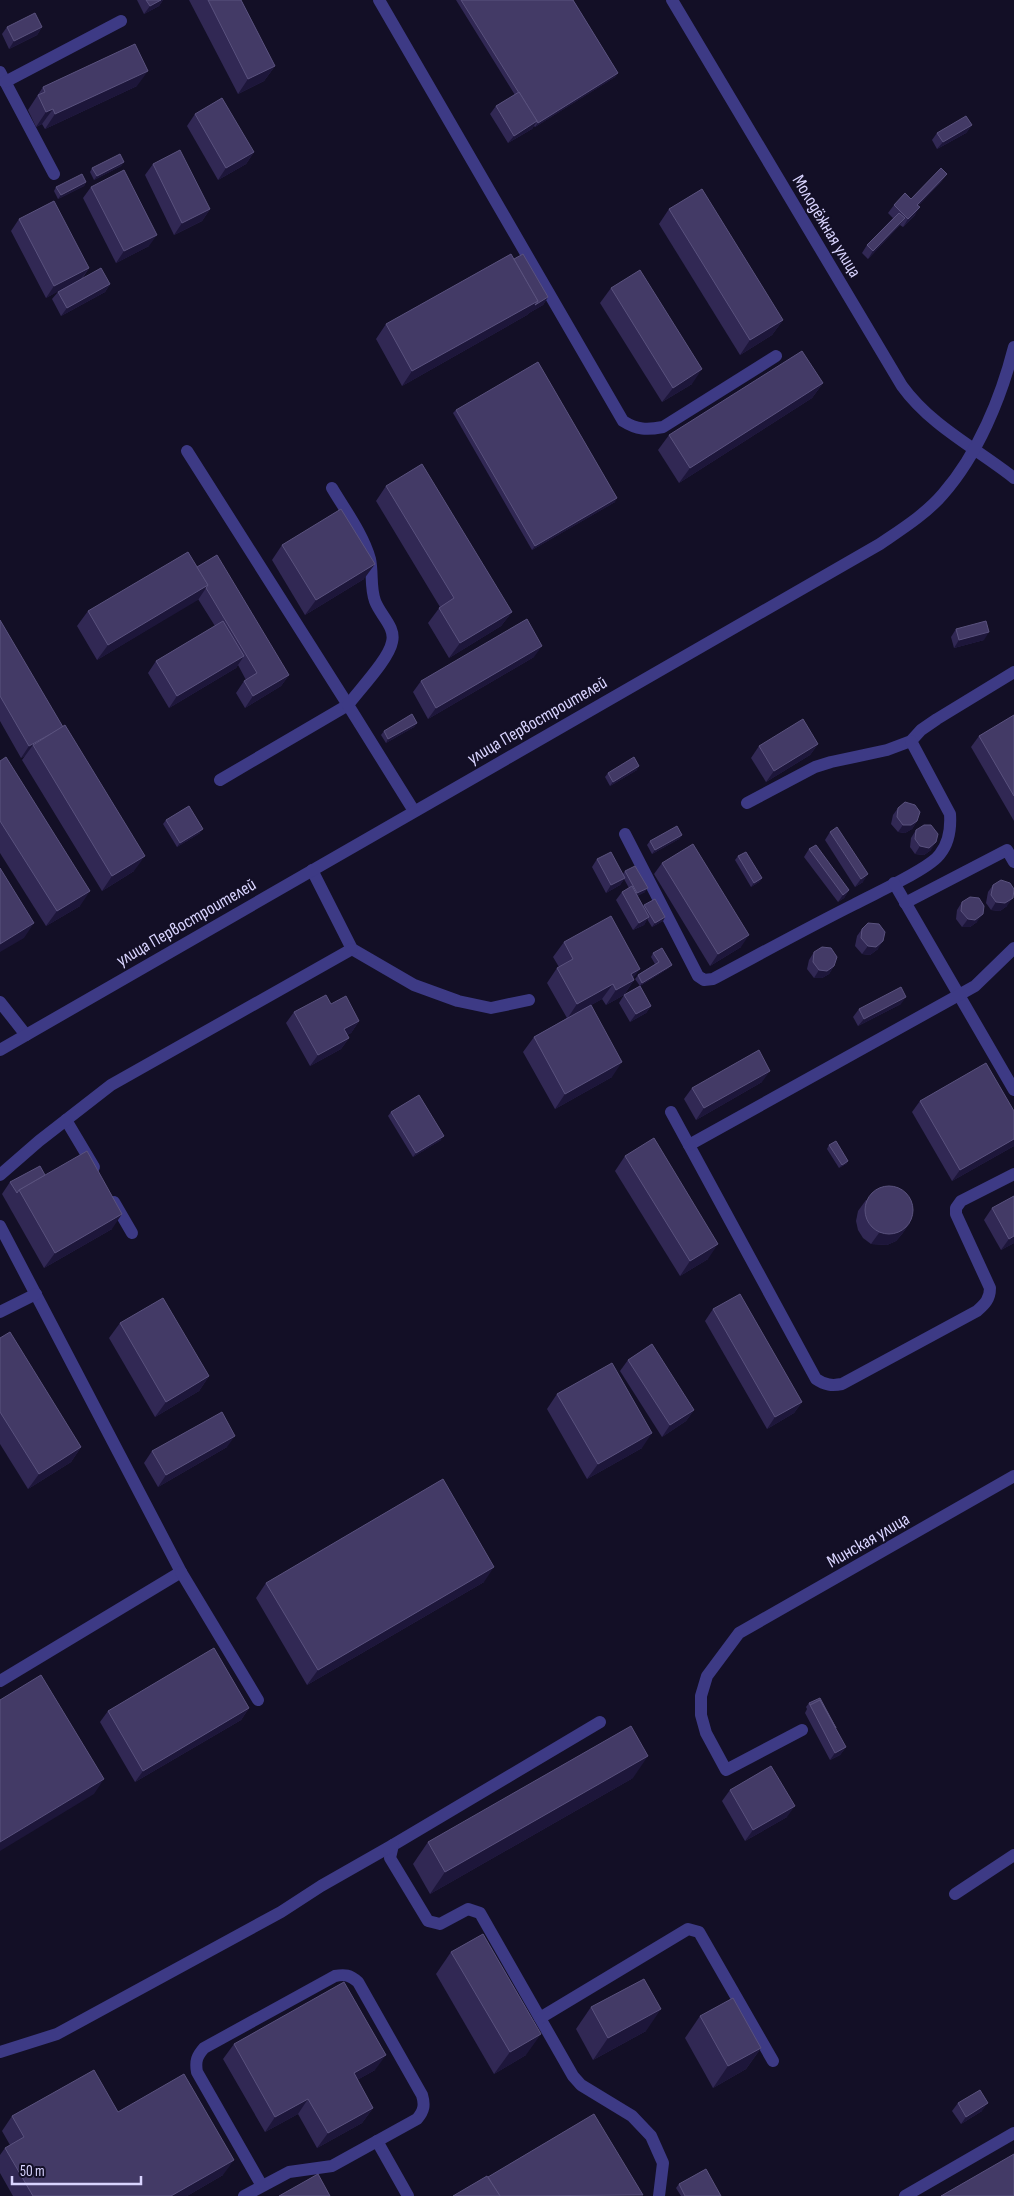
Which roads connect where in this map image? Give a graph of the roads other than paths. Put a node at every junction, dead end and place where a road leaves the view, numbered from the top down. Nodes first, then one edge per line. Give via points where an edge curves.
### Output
1 (379, 0) edge
2 (672, 0) edge
3 (121, 21) dead end
4 (3, 77) edge
5 (54, 174) dead end
6 (1014, 347) edge
7 (776, 356) dead end
8 (974, 450) junction
9 (187, 451) dead end
10 (1014, 478) edge
11 (332, 488) dead end
12 (1014, 672) edge
13 (348, 705) junction
14 (911, 741) junction
15 (220, 780) dead end
16 (748, 803) dead end
17 (414, 811) junction
18 (625, 834) dead end
19 (1014, 862) edge
20 (923, 868) junction
21 (312, 870) junction
22 (894, 884) junction
23 (934, 887) junction
24 (905, 902) junction
25 (1014, 948) edge
26 (352, 949) junction
27 (959, 995) junction
28 (529, 1000) dead end
29 (0, 1002) edge
30 (26, 1036) junction
31 (0, 1050) edge
32 (1014, 1090) edge
33 (671, 1112) dead end
34 (66, 1120) junction
35 (689, 1145) junction
36 (0, 1174) edge
37 (1014, 1174) edge
38 (99, 1176) edge
39 (108, 1192) edge
40 (0, 1226) edge
41 (132, 1233) dead end
42 (36, 1294) junction
43 (0, 1312) edge
44 (1014, 1476) edge
45 (181, 1572) junction
46 (0, 1681) edge
47 (258, 1700) dead end
48 (600, 1722) dead end
49 (802, 1730) dead end
50 (393, 1845) junction
51 (1014, 1854) edge
52 (955, 1894) dead end
53 (540, 2018) junction
54 (0, 2052) edge
55 (773, 2061) dead end
56 (1014, 2133) edge
57 (377, 2141) junction
58 (262, 2186) junction
59 (244, 2196) edge
60 (408, 2196) edge
61 (659, 2196) edge
62 (905, 2196) edge

1 - 7 street via 623,421 635,428 663,427
2 - 8 street, Молодёжная улица via 902,386 930,418
3 - 4 street
4 - 5 street
6 - 8 street, улица Первостроителей via 993,409
8 - 10 street, Молодёжная улица
8 - 17 street, улица Первостроителей via 942,496 880,544
9 - 13 street
11 - 13 street via 363,541 370,560 372,590 392,631 393,642 388,654
12 - 14 street via 929,725
13 - 15 street
13 - 17 street
14 - 16 street via 815,768
14 - 20 street via 950,814 948,841 933,862
17 - 21 street, улица Первостроителей
18 - 22 street via 698,976 704,980 712,979
19 - 23 street via 1007,850
20 - 22 street
20 - 23 street
21 - 26 street
21 - 30 street, улица Первостроителей
22 - 24 street
23 - 24 street
24 - 27 street
25 - 27 street via 985,978
26 - 28 street via 414,985 458,1001 491,1008
26 - 34 street via 111,1085
27 - 32 street
27 - 35 street
29 - 30 street
30 - 31 street, улица Первостроителей
33 - 35 street
34 - 36 street
34 - 38 street
35 - 37 street via 816,1378 823,1384 834,1385 851,1379 985,1304 990,1288 956,1208 961,1201
39 - 41 street
40 - 42 street
42 - 43 street
42 - 45 street
44 - 49 street, Минская улица via 739,1634 707,1676 701,1696 701,1715 706,1733 726,1770
45 - 46 street
45 - 47 street
48 - 50 street
50 - 53 street via 390,1858 428,1921 440,1924 468,1909 480,1914
50 - 54 street via 281,1912 56,2034
51 - 52 street
53 - 55 street via 688,1929 699,1932
53 - 61 street via 581,2085 632,2116 651,2136 663,2163
56 - 62 street
57 - 58 street via 332,2166 289,2172
57 - 58 street via 417,2119 422,2113 422,2095 358,1982 344,1974 335,1976 204,2048 198,2055 197,2072
57 - 60 street
58 - 59 street

